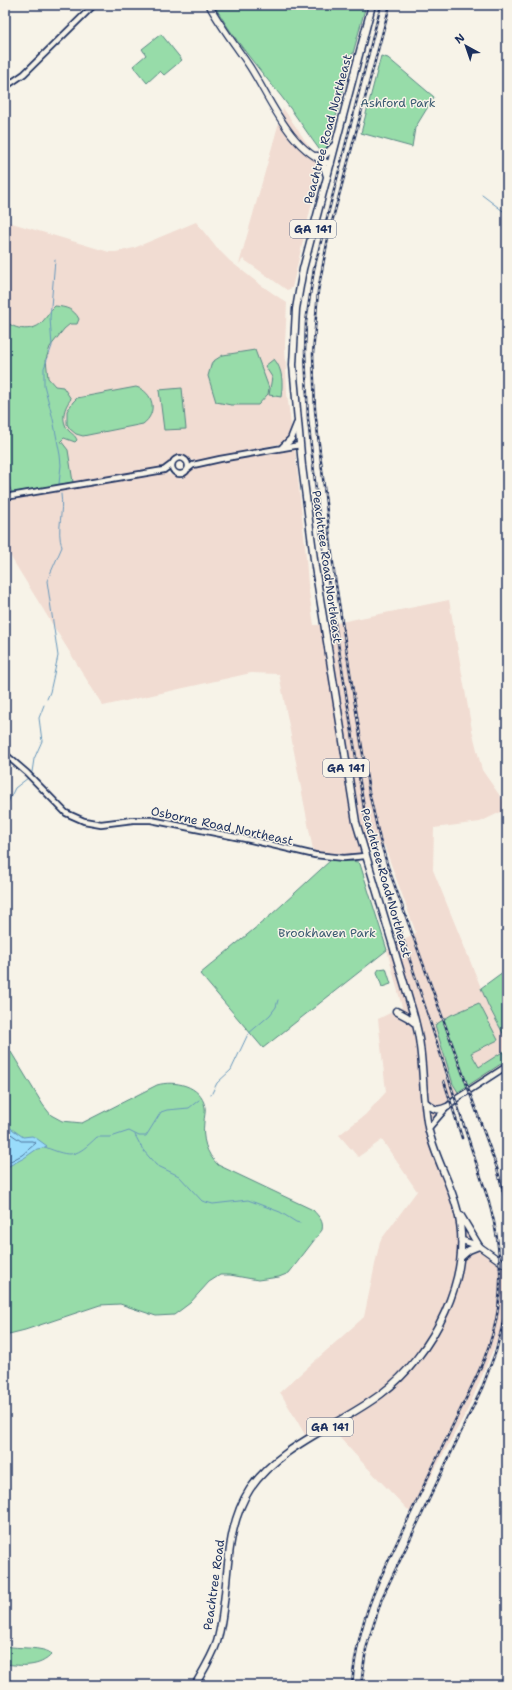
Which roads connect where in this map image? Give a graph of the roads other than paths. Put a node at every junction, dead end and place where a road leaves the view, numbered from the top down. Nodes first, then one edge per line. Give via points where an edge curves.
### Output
1 (94, 5) edge
2 (209, 5) edge
3 (372, 5) edge
4 (5, 88) edge
5 (336, 144) junction
6 (316, 156) junction
7 (331, 164) junction
8 (327, 176) junction
9 (298, 422) junction
10 (300, 445) junction
11 (283, 447) junction
12 (220, 459) junction
13 (186, 461) junction
14 (172, 464) junction
15 (165, 469) junction
16 (188, 469) junction
17 (173, 470) junction
18 (5, 496) edge
19 (5, 754) edge
20 (365, 856) junction
21 (396, 1011) dead end
22 (416, 1025) junction
23 (507, 1066) edge
24 (425, 1102) junction
25 (447, 1106) junction
26 (428, 1128) junction
27 (457, 1209) junction
28 (461, 1240) junction
29 (479, 1246) junction
30 (461, 1257) junction
31 (507, 1266) edge
32 (251, 1488) joint
33 (195, 1685) edge

1 - 4 street via 24,74
2 - 6 main road via 285,127 297,141
3 - 5 highway, Peachtree Road Northeast / GA 141
5 - 6 highway via 324,156
5 - 7 highway, Peachtree Road Northeast / GA 141
6 - 7 main road
6 - 8 highway via 323,164
7 - 8 highway, Peachtree Road Northeast / GA 141
8 - 9 highway, Peachtree Road Northeast / GA 141 via 296,303 293,365
9 - 10 highway, Peachtree Road Northeast / GA 141
9 - 11 highway via 291,439
10 - 11 street
10 - 20 highway, Peachtree Road Northeast / GA 141 via 332,683 354,816
11 - 12 street
12 - 13 street via 192,463
12 - 16 street via 193,465
13 - 14 street via 182,458 177,459
13 - 16 street
14 - 15 street
14 - 17 street
15 - 17 street
15 - 18 street
16 - 17 street via 182,474
19 - 20 street, Osborne Road Northeast via 66,813 84,821 101,824 151,820 315,856
20 - 22 highway, Peachtree Road Northeast / GA 141
21 - 22 highway
22 - 24 highway, Peachtree Road Northeast / GA 141
23 - 25 street
24 - 25 highway via 435,1110 442,1110
24 - 26 highway, Peachtree Road Northeast / GA 141
25 - 26 street
26 - 27 highway, Peachtree Road Northeast / GA 141
27 - 28 highway, Peachtree Road Northeast / GA 141 via 461,1224
27 - 29 highway
28 - 29 main road
28 - 30 highway, Peachtree Road Northeast / GA 141
29 - 30 highway
29 - 31 main road
30 - 32 highway, Peachtree Road Northeast / GA 141 via 456,1286 446,1310 428,1342 400,1378 361,1409 309,1438 272,1464
32 - 33 highway, Peachtree Road / GA 141 via 236,1518 216,1644

